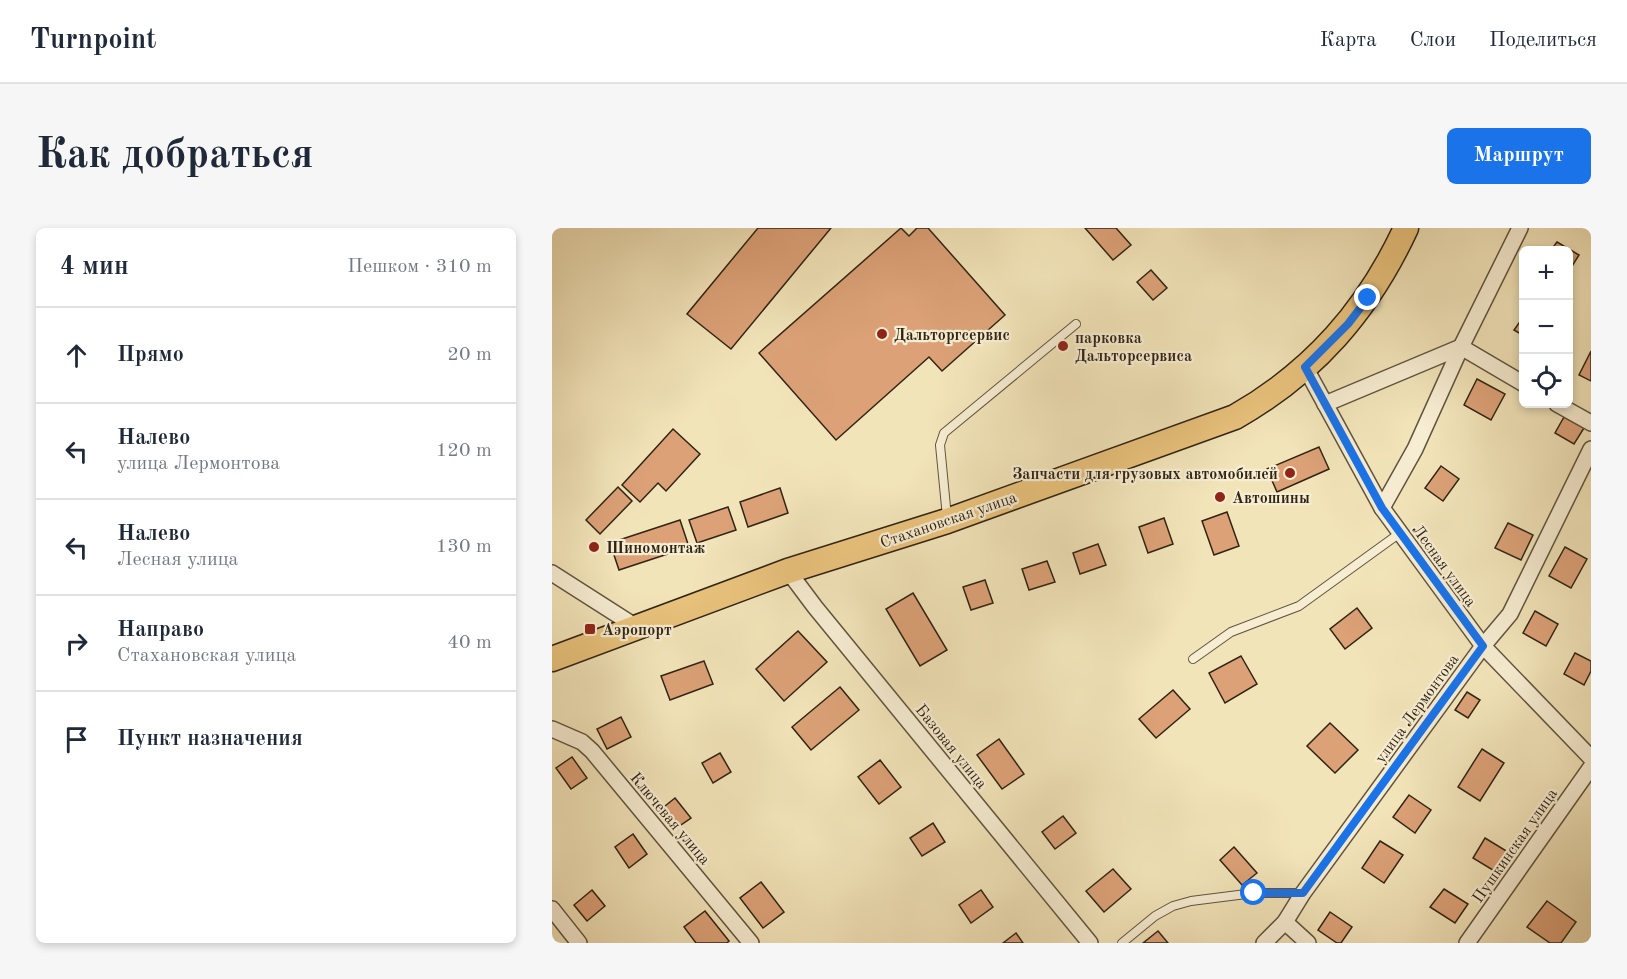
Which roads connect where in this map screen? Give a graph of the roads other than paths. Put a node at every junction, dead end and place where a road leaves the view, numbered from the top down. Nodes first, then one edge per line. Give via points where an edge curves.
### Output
1 (1406, 228) edge
2 (1520, 228) edge
3 (1076, 324) dead end
4 (1461, 347) junction
5 (1305, 367) junction
6 (1519, 381) edge
7 (1325, 404) junction
8 (1564, 408) edge
9 (1591, 423) edge
10 (1591, 449) edge
11 (1382, 508) junction
12 (947, 521) junction
13 (1400, 533) junction
14 (788, 571) junction
15 (552, 573) edge
16 (638, 628) junction
17 (1483, 646) junction
18 (552, 659) edge
19 (1193, 659) dead end
20 (552, 729) edge
21 (1591, 758) edge
22 (1591, 767) edge
23 (1303, 893) junction
24 (552, 909) edge
25 (1285, 922) junction
26 (579, 943) edge
27 (751, 943) edge
28 (1090, 943) edge
29 (1122, 943) edge
30 (1264, 943) edge
31 (1308, 943) edge
32 (1467, 943) edge

1 - 5 main road, Стахановская улица via 1368,298
2 - 4 street
3 - 12 lane via 944,433 940,445
4 - 6 street
4 - 7 street
4 - 11 street via 1415,449
5 - 7 street, Лесная улица
5 - 12 main road, Стахановская улица via 1262,402 1235,417
7 - 11 street, Лесная улица
8 - 9 street
10 - 17 street, улица Лермонтова via 1510,614
11 - 13 street, Лесная улица
12 - 14 main road, Стахановская улица
13 - 17 street, Лесная улица
13 - 19 lane via 1299,606 1231,632
14 - 16 main road, Стахановская улица
14 - 28 street, Базовая улица
15 - 16 street
16 - 18 main road, Стахановская улица
17 - 21 street, Лесная улица
17 - 23 street, улица Лермонтова
20 - 27 street, Ключевая улица via 582,742 592,751
22 - 32 street, Пушкинская улица
23 - 25 street, улица Лермонтова
23 - 29 lane via 1254,893 1191,901 1155,916
24 - 26 street
25 - 30 street, улица Лермонтова
25 - 31 street

